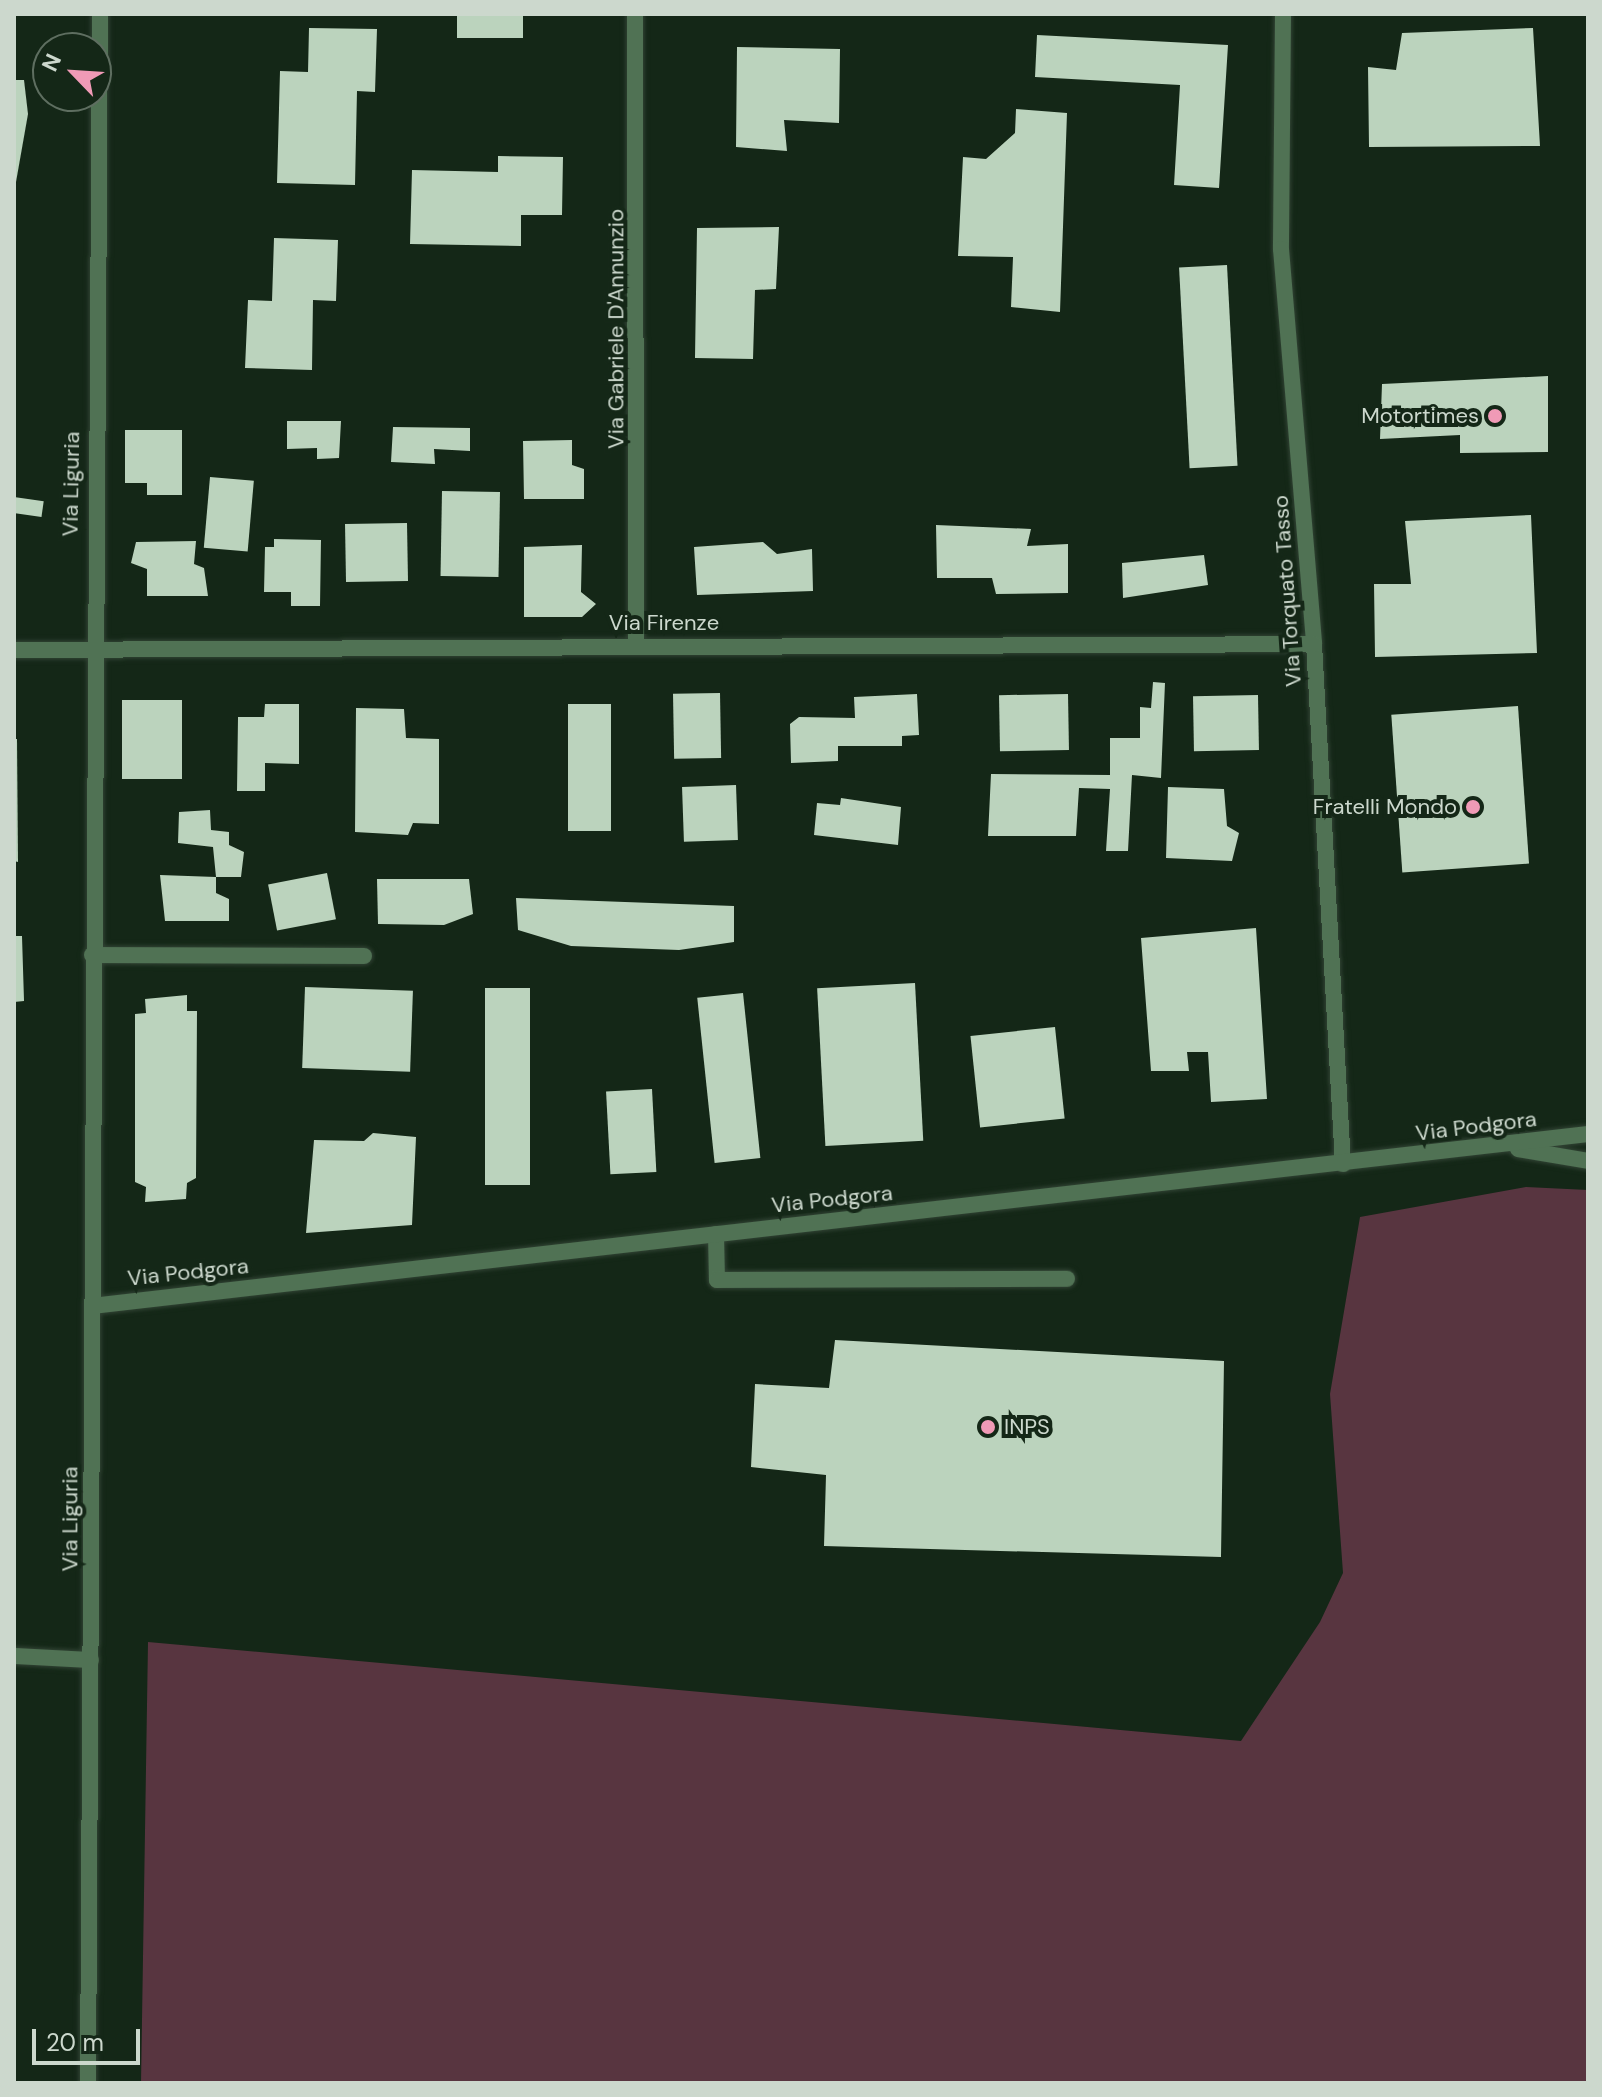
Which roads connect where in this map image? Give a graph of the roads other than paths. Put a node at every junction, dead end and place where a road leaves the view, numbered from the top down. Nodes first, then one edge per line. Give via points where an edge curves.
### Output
1 (100, 14) edge
2 (635, 14) edge
3 (1283, 14) edge
4 (636, 644) junction
5 (1314, 644) junction
6 (91, 649) junction
7 (14, 650) edge
8 (92, 955) junction
9 (364, 956) dead end
10 (1584, 1133) edge
11 (1501, 1146) junction
12 (1588, 1161) edge
13 (1343, 1164) junction
14 (716, 1234) junction
15 (1067, 1279) dead end
16 (92, 1306) junction
17 (14, 1656) edge
18 (91, 1660) junction
19 (88, 2083) edge

1 - 6 street, Via Liguria
2 - 4 street, Via Gabriele D'Annunzio
3 - 5 street, Via Torquato Tasso via 1281,249
4 - 5 street, Via Firenze
4 - 6 street, Via Firenze
5 - 13 street, Via Torquato Tasso
6 - 7 street, Via Firenze
6 - 8 street, Via Liguria
8 - 9 street
8 - 16 street, Via Liguria
10 - 11 street, Via Podgora
11 - 12 street
11 - 13 street, Via Podgora
13 - 14 street, Via Podgora
14 - 15 street via 717,1280
14 - 16 street, Via Podgora
16 - 18 street, Via Liguria
17 - 18 street
18 - 19 street, Via Liguria

